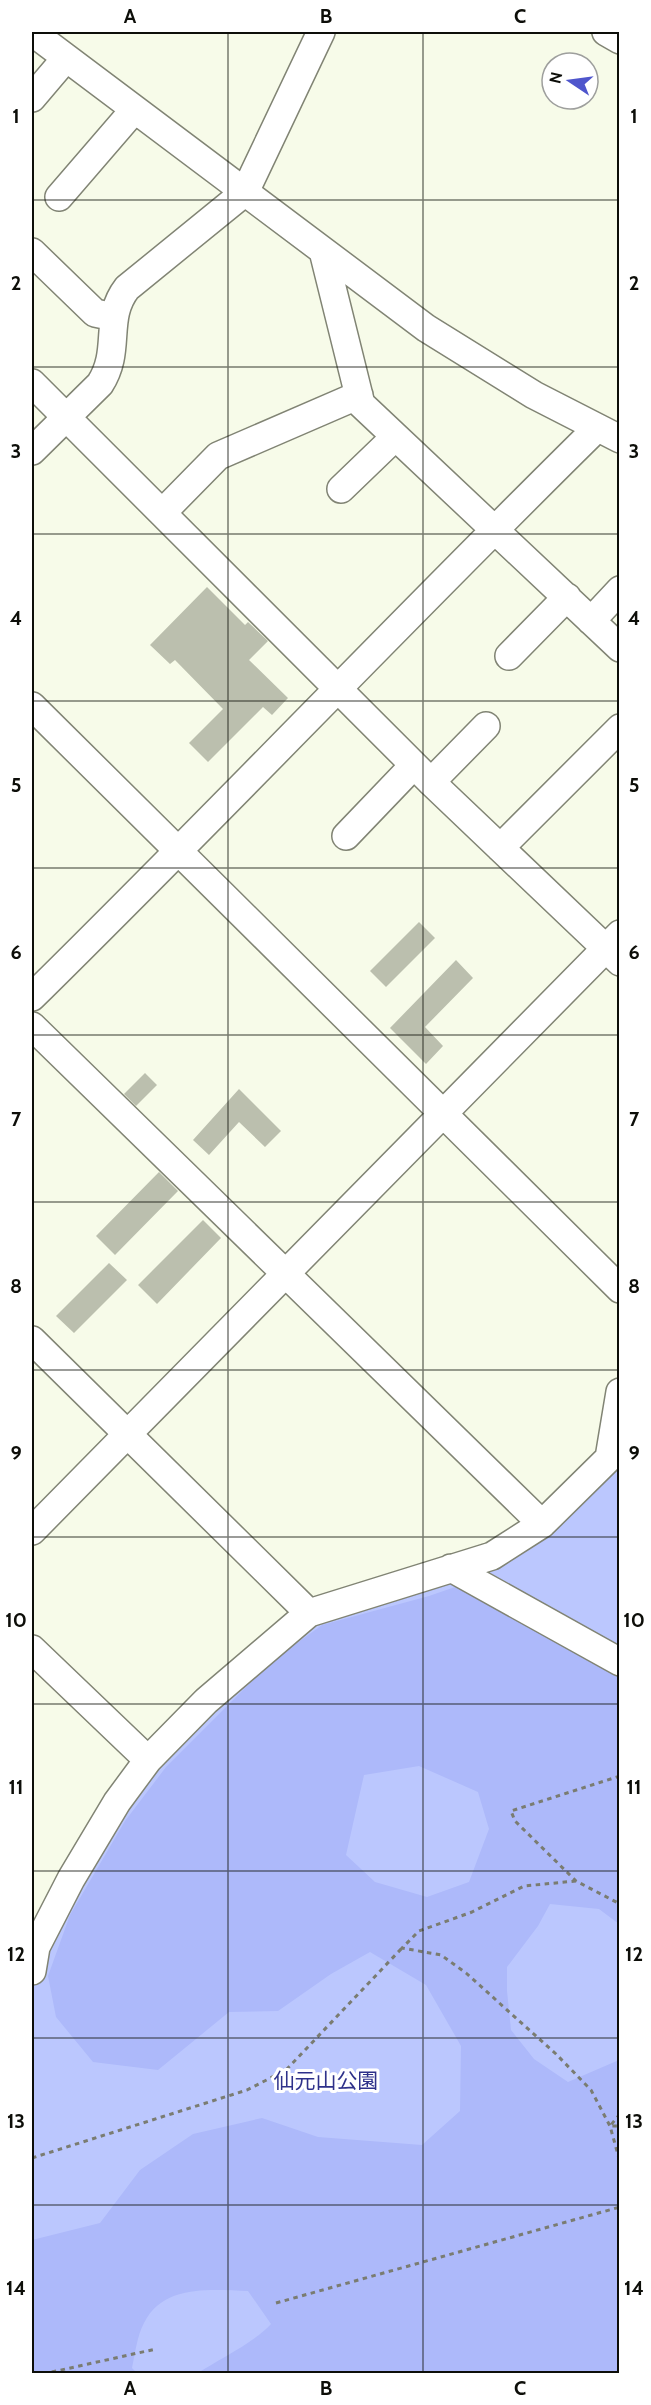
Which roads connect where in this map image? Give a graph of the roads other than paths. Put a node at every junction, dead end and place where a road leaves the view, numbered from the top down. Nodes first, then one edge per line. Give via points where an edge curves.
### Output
1 (32, 32) edge
2 (321, 32) edge
3 (606, 32) edge
4 (620, 40) edge
5 (66, 58) junction
6 (32, 98) edge
7 (135, 110) junction
8 (245, 192) junction
9 (59, 197) dead end
10 (323, 251) junction
11 (32, 252) edge
12 (114, 317) junction
13 (32, 383) edge
14 (359, 395) junction
15 (65, 416) junction
16 (608, 434) edge
17 (395, 437) junction
18 (32, 451) edge
19 (341, 489) dead end
20 (163, 512) junction
21 (495, 528) junction
22 (620, 590) edge
23 (567, 597) junction
24 (591, 621) junction
25 (620, 648) edge
26 (509, 656) dead end
27 (337, 689) junction
28 (32, 706) edge
29 (486, 726) dead end
30 (620, 728) edge
31 (423, 774) junction
32 (346, 836) dead end
33 (500, 848) junction
34 (178, 853) junction
35 (615, 948) edge
36 (32, 997) edge
37 (32, 1026) edge
38 (442, 1112) junction
39 (286, 1275) junction
40 (620, 1289) edge
41 (32, 1340) edge
42 (620, 1392) edge
43 (128, 1433) junction
44 (542, 1524) junction
45 (32, 1531) edge
46 (451, 1568) junction
47 (309, 1612) junction
48 (32, 1649) edge
49 (620, 1662) edge
50 (148, 1760) junction
51 (32, 1971) edge

1 - 5 street
2 - 8 street
3 - 4 street
5 - 6 street
5 - 7 street
7 - 8 street
7 - 9 street
8 - 10 street
8 - 12 street via 127,288 118,299
10 - 14 street
10 - 16 street via 474,360
11 - 12 street via 95,314
12 - 15 street via 108,372
13 - 15 street
14 - 17 street via 362,404
14 - 20 street via 218,456
15 - 18 street
15 - 20 street
16 - 21 street
17 - 19 street
17 - 21 street
20 - 27 street
21 - 23 street
21 - 27 street
22 - 24 street
23 - 24 street
23 - 26 street
24 - 25 street
27 - 31 street
27 - 34 street
28 - 34 street
29 - 31 street
30 - 33 street
31 - 32 street
31 - 33 street
33 - 35 street
34 - 36 street
34 - 38 street
35 - 38 street
37 - 39 street
38 - 39 street
38 - 40 street
39 - 43 street
39 - 44 street
41 - 43 street
42 - 44 street via 609,1458
43 - 45 street
43 - 47 street
44 - 46 street via 492,1556
46 - 47 street
46 - 49 street
47 - 50 street via 206,1701
48 - 50 street
50 - 51 street via 117,1802 71,1879 36,1947

